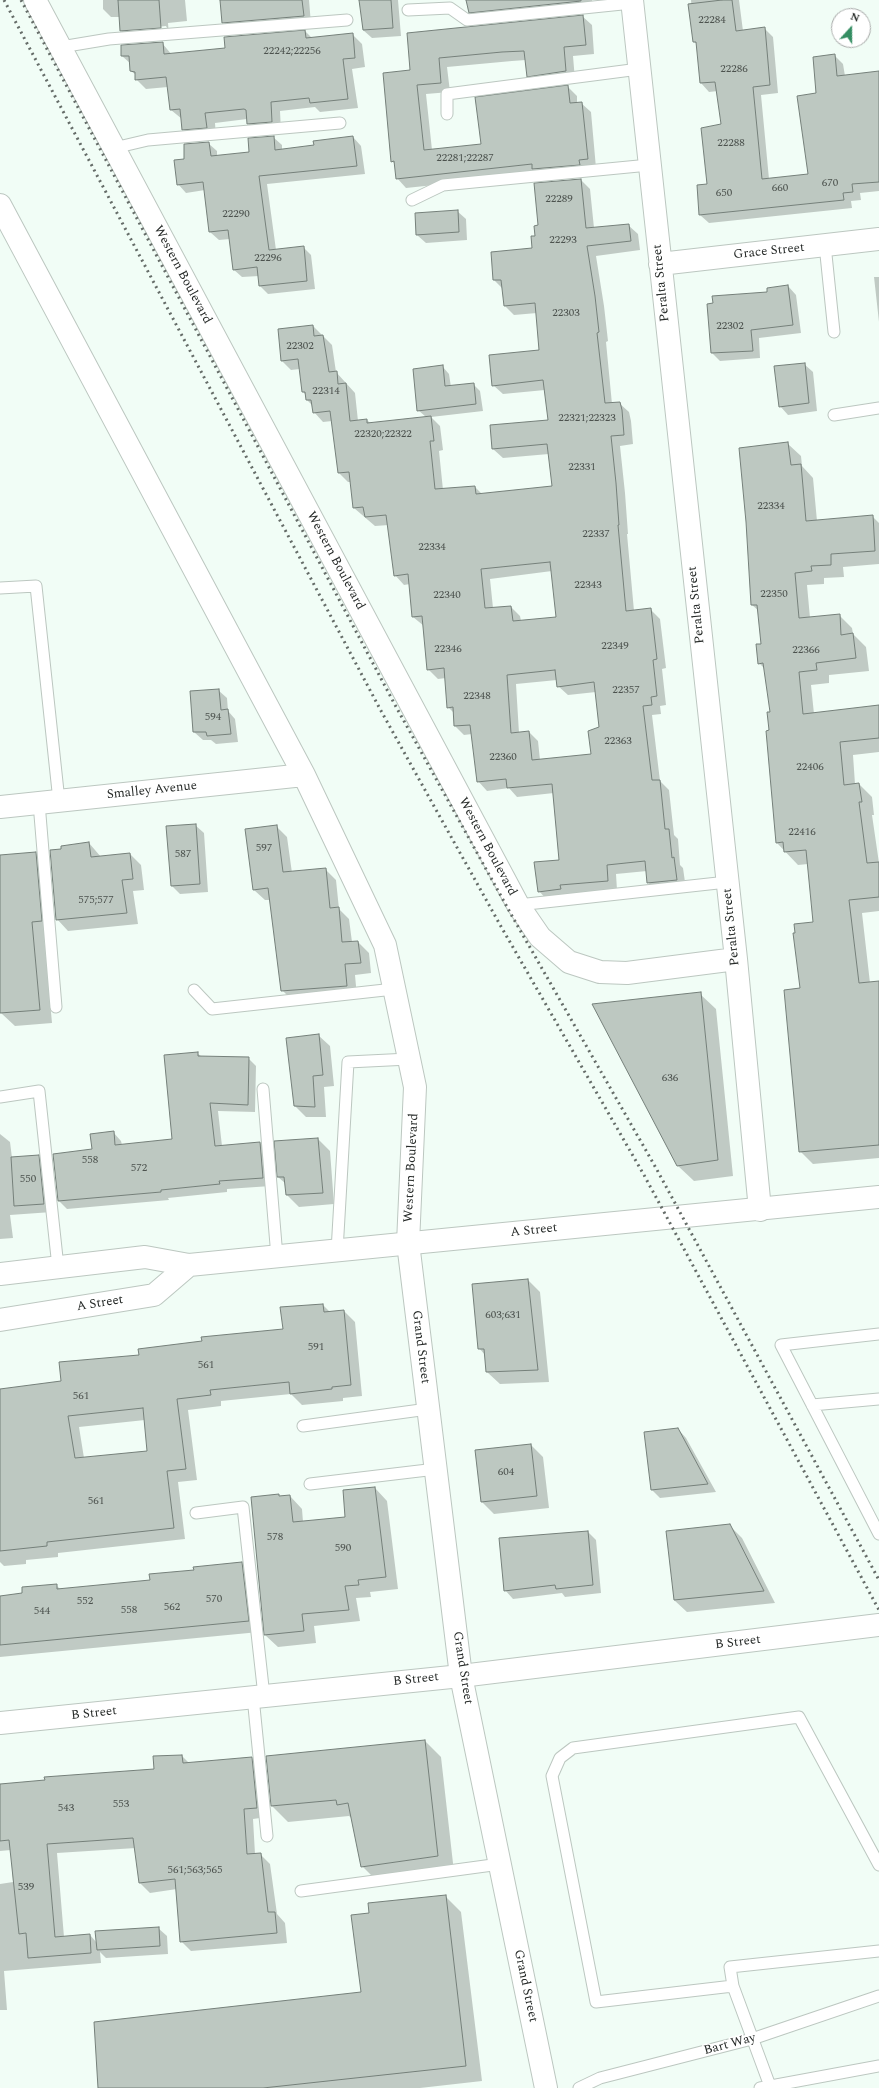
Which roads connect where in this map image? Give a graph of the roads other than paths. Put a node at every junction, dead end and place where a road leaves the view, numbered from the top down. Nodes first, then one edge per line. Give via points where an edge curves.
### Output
1 (36, 0) edge
2 (632, 1) edge
3 (408, 10) dead end
4 (347, 20) dead end
5 (61, 47) junction
6 (639, 69) junction
7 (447, 114) dead end
8 (340, 123) dead end
9 (114, 148) junction
10 (649, 165) junction
11 (412, 200) dead end
12 (0, 206) edge
13 (879, 240) edge
14 (825, 245) junction
15 (660, 264) junction
16 (834, 332) dead end
17 (879, 408) edge
18 (834, 415) dead end
19 (0, 588) edge
20 (304, 775) junction
21 (49, 802) junction
22 (0, 807) edge
23 (727, 882) junction
24 (518, 905) junction
25 (736, 959) junction
26 (394, 989) junction
27 (194, 990) dead end
28 (56, 1007) dead end
29 (409, 1058) junction
30 (264, 1089) dead end
31 (0, 1097) edge
32 (879, 1197) edge
33 (760, 1210) junction
34 (408, 1244) junction
35 (337, 1251) junction
36 (277, 1256) junction
37 (189, 1265) junction
38 (58, 1267) junction
39 (0, 1274) edge
40 (0, 1320) edge
41 (879, 1334) edge
42 (879, 1399) edge
43 (812, 1405) junction
44 (428, 1409) junction
45 (303, 1426) dead end
46 (436, 1469) junction
47 (310, 1484) dead end
48 (196, 1513) dead end
49 (879, 1534) edge
50 (879, 1625) edge
51 (461, 1676) junction
52 (258, 1697) junction
53 (0, 1723) edge
54 (267, 1836) dead end
55 (500, 1864) junction
56 (879, 1865) edge
57 (301, 1890) dead end
58 (879, 1951) edge
59 (733, 1986) junction
60 (879, 1996) edge
61 (752, 2039) junction
62 (879, 2066) edge
63 (765, 2087) edge
64 (546, 2088) edge
65 (579, 2088) edge

1 - 5 street, Western Boulevard
2 - 3 lane via 466,20 450,8
2 - 6 street, Peralta Street
4 - 5 lane via 109,39
5 - 9 street, Western Boulevard
6 - 7 lane via 447,94
6 - 10 street, Peralta Street
8 - 9 lane via 148,140
9 - 24 street, Western Boulevard
10 - 11 lane via 443,185
10 - 15 street, Peralta Street
12 - 20 street, Western Boulevard
13 - 14 street, Grace Street
14 - 15 street, Grace Street
14 - 16 lane
15 - 23 street, Peralta Street
17 - 18 lane
19 - 21 lane via 36,586
20 - 21 street, Smalley Avenue
20 - 26 street, Western Boulevard via 385,946
21 - 22 street, Smalley Avenue
21 - 28 lane
23 - 24 lane
23 - 25 street, Peralta Street
24 - 25 street, Western Boulevard via 540,937 569,962 600,972 627,973
25 - 33 street, Peralta Street
26 - 27 lane via 212,1009
26 - 29 street, Western Boulevard
29 - 34 street, Western Boulevard via 416,1087
29 - 35 lane via 348,1062
30 - 36 lane
31 - 38 lane via 39,1091
32 - 33 street, A Street
33 - 34 street, A Street
34 - 35 street, A Street
34 - 44 street, Grand Street
35 - 36 street, A Street
36 - 37 street, A Street
37 - 38 street, A Street via 145,1257
37 - 40 street, A Street via 154,1295
38 - 39 street, A Street
41 - 43 lane via 781,1345
42 - 43 lane
43 - 49 lane
44 - 45 lane
44 - 46 street, Grand Street
46 - 47 lane
46 - 51 street, Grand Street
48 - 52 lane via 243,1507
50 - 51 street, B Street
51 - 52 street, B Street
51 - 55 street, Grand Street
52 - 53 street, B Street
52 - 54 lane
55 - 57 lane
55 - 64 street, Grand Street
56 - 59 lane via 799,1717 573,1748 560,1758 552,1776 596,2002
58 - 59 lane via 730,1967
59 - 61 lane
60 - 61 lane, Bart Way
61 - 63 lane
61 - 65 lane, Bart Way via 600,2078
62 - 63 lane

